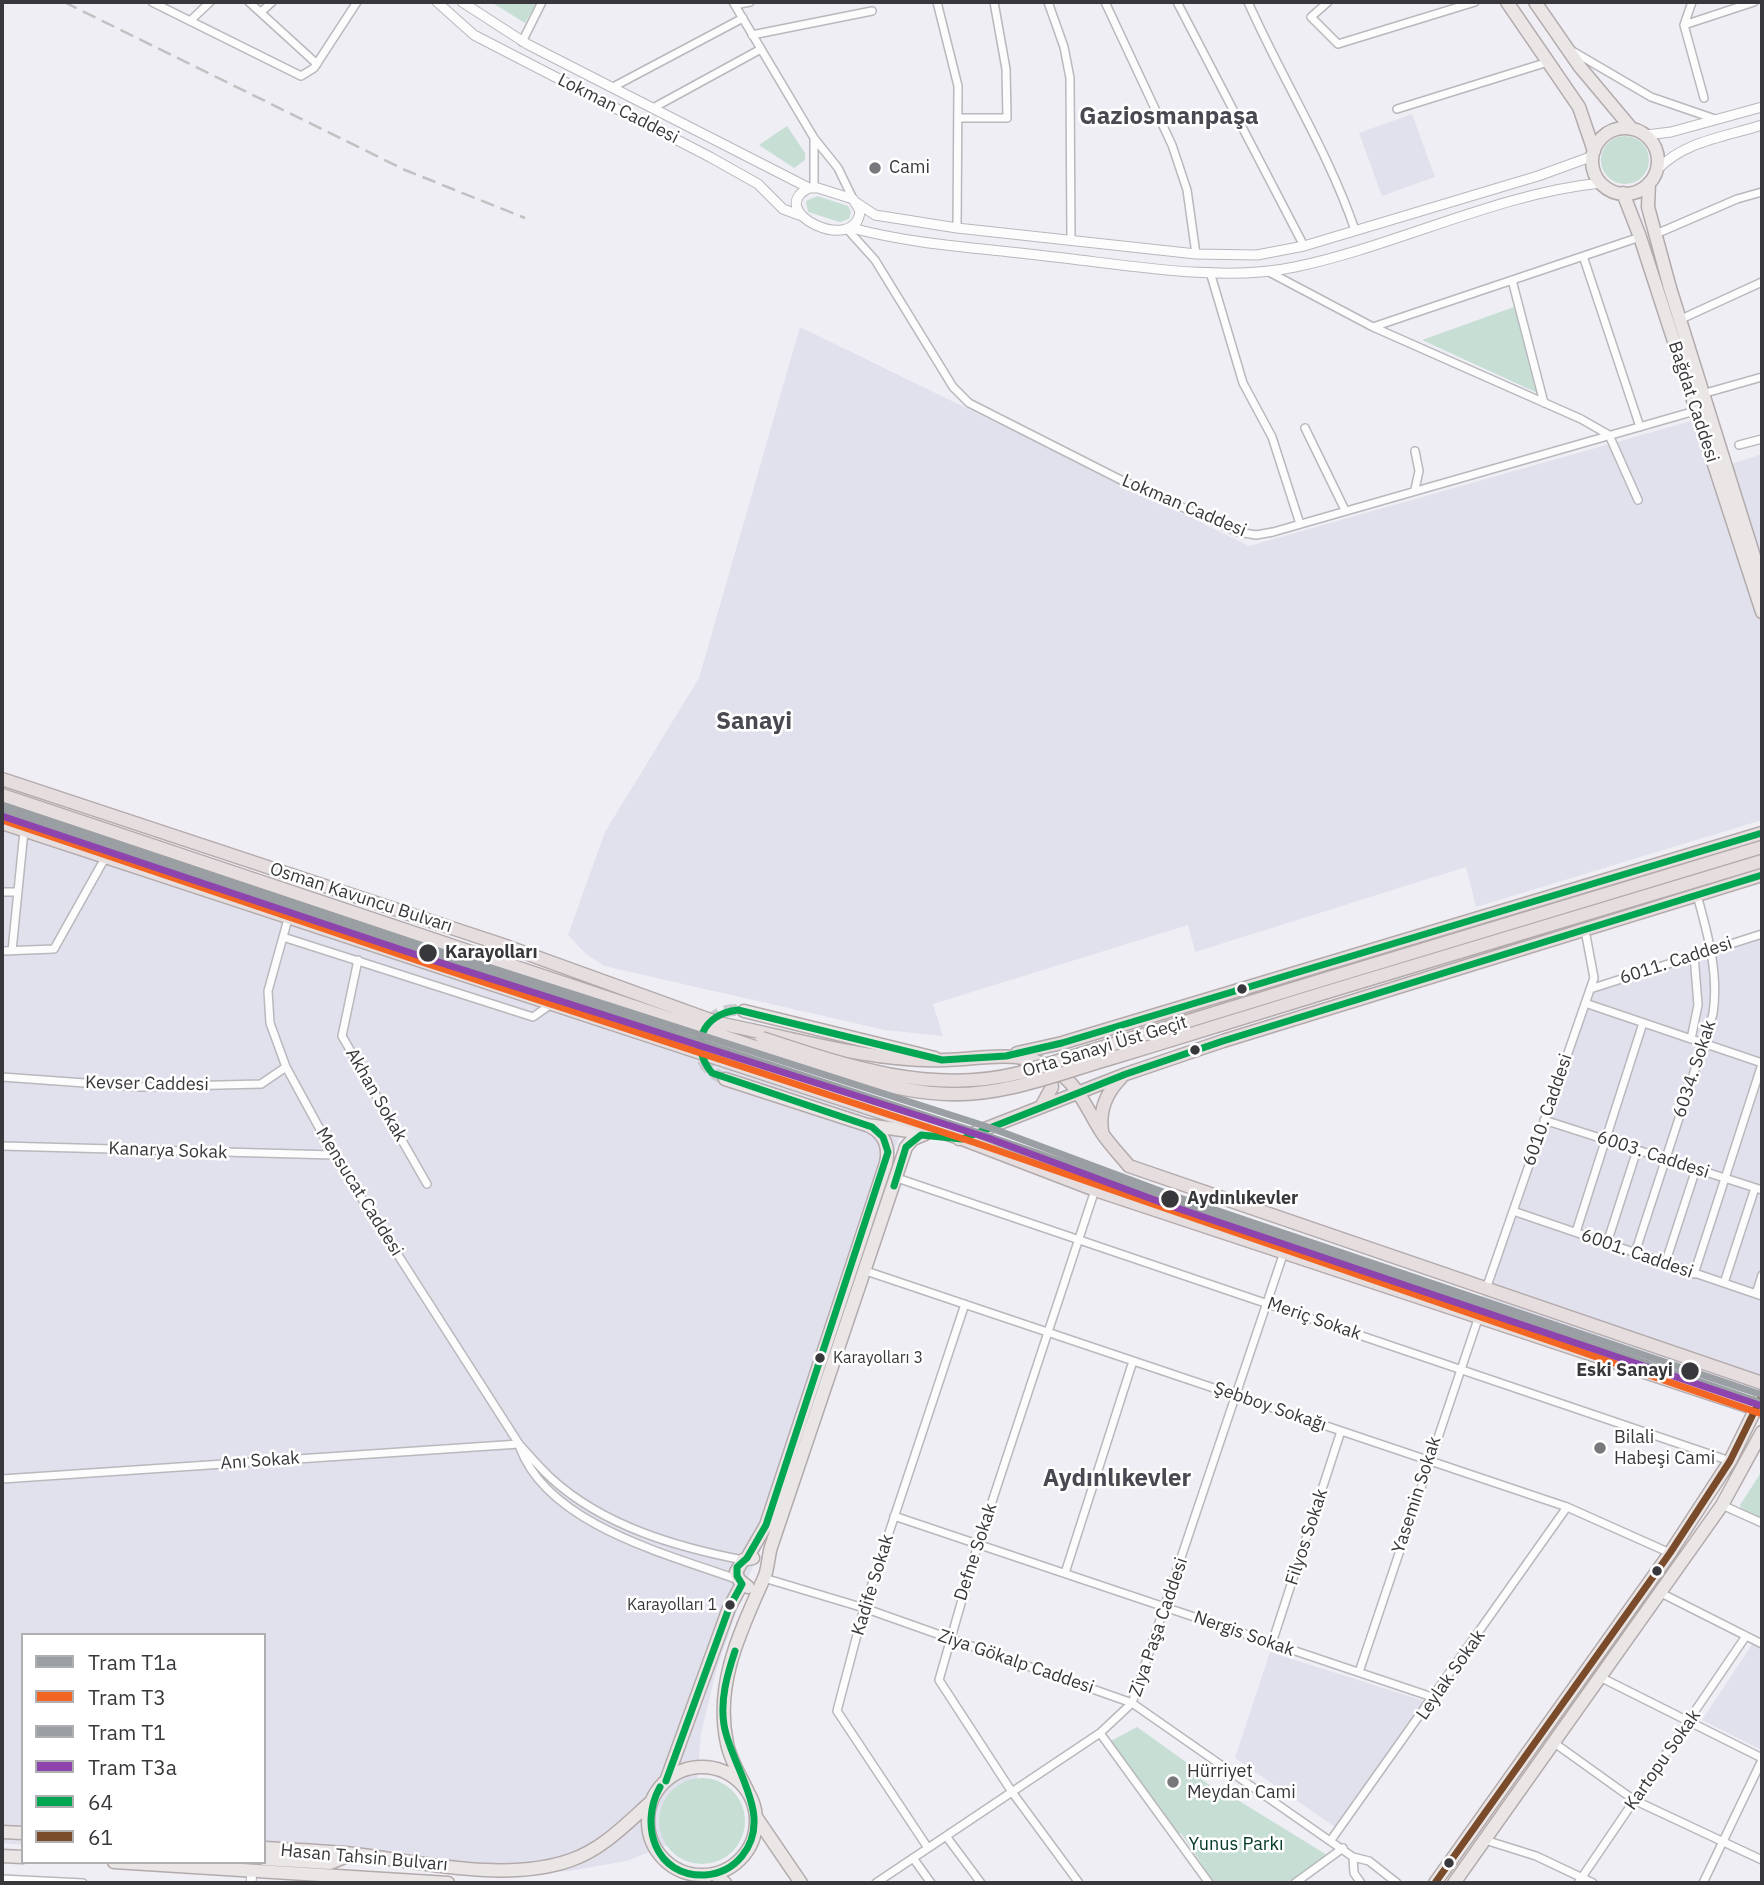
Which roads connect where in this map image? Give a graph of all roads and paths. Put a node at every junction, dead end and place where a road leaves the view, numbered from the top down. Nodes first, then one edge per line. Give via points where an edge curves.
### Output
1 (152, 2) edge
2 (210, 2) edge
3 (249, 2) edge
4 (272, 2) edge
5 (357, 2) edge
6 (437, 2) edge
7 (462, 2) edge
8 (542, 2) edge
9 (750, 2) edge
10 (937, 2) edge
11 (994, 2) edge
12 (1048, 2) edge
13 (1105, 2) edge
14 (1177, 2) edge
15 (1248, 2) edge
16 (1328, 2) edge
17 (1475, 2) edge
18 (1507, 2) edge
19 (1535, 2) edge
20 (1692, 2) edge
21 (1754, 2) edge
22 (734, 3) edge
23 (872, 11) dead end
24 (261, 12) junction
25 (743, 19) junction
26 (190, 21) junction
27 (1685, 25) junction
28 (752, 34) junction
29 (522, 41) junction
30 (1566, 47) junction
31 (761, 49) junction
32 (1548, 62) junction
33 (317, 64) junction
34 (613, 87) junction
35 (1704, 97) dead end
36 (1762, 107) edge
37 (653, 108) junction
38 (1397, 109) dead end
39 (958, 118) junction
40 (1716, 119) junction
41 (1762, 125) edge
42 (1632, 129) junction
43 (1646, 135) junction
44 (814, 138) junction
45 (1593, 154) junction
46 (1657, 170) junction
47 (1601, 183) junction
48 (1649, 183) junction
49 (811, 188) junction
50 (1762, 192) edge
51 (1623, 193) junction
52 (855, 201) junction
53 (799, 215) junction
54 (957, 228) junction
55 (850, 229) junction
56 (1355, 230) junction
57 (1656, 234) junction
58 (1640, 237) junction
59 (1071, 241) junction
60 (1304, 246) junction
61 (1196, 254) junction
62 (1583, 256) junction
63 (1210, 271) junction
64 (1269, 272) junction
65 (1512, 280) junction
66 (1762, 282) edge
67 (1679, 320) junction
68 (1373, 327) junction
69 (1762, 377) edge
70 (1702, 394) junction
71 (1544, 402) junction
72 (1695, 411) junction
73 (1640, 427) junction
74 (1305, 428) dead end
75 (1609, 435) junction
76 (1762, 439) edge
77 (1739, 445) dead end
78 (1415, 451) dead end
79 (1415, 489) junction
80 (1638, 500) dead end
81 (1345, 510) junction
82 (1300, 524) junction
83 (1762, 582) edge
84 (1762, 612) edge
85 (2, 779) edge
86 (2, 795) edge
87 (2, 823) edge
88 (24, 831) junction
89 (1762, 832) edge
90 (1762, 847) edge
91 (105, 858) junction
92 (1762, 861) edge
93 (1762, 876) edge
94 (2, 892) edge
95 (18, 892) junction
96 (1697, 895) junction
97 (288, 919) junction
98 (1454, 924) junction
99 (1585, 930) junction
100 (1762, 934) edge
101 (283, 937) junction
102 (1712, 950) junction
103 (2, 951) edge
104 (12, 951) junction
105 (1409, 954) junction
106 (1694, 956) junction
107 (1493, 959) junction
108 (358, 960) junction
109 (1410, 969) junction
110 (1325, 986) junction
111 (1590, 989) junction
112 (1585, 1003) junction
113 (550, 1005) junction
114 (744, 1011) tunnel mouth
115 (718, 1023) junction
116 (1643, 1023) junction
117 (1088, 1035) junction
118 (1691, 1039) junction
119 (760, 1043) junction
120 (1703, 1043) junction
121 (1006, 1056) junction
122 (942, 1060) junction
123 (1762, 1063) edge
124 (1044, 1064) junction
125 (286, 1067) junction
126 (1126, 1074) junction
127 (2, 1077) edge
128 (725, 1079) tunnel mouth
129 (1104, 1083) junction
130 (1080, 1093) junction
131 (1034, 1111) junction
132 (1544, 1120) junction
133 (867, 1125) junction
134 (925, 1134) junction
135 (1103, 1135) junction
136 (962, 1139) junction
137 (1605, 1139) junction
138 (2, 1146) edge
139 (1637, 1150) junction
140 (334, 1155) junction
141 (1665, 1159) junction
142 (1696, 1169) junction
143 (897, 1178) junction
144 (1725, 1178) junction
145 (428, 1184) dead end
146 (1759, 1189) edge
147 (1095, 1190) junction
148 (1513, 1211) junction
149 (1576, 1232) junction
150 (1077, 1240) junction
151 (1607, 1243) junction
152 (1284, 1252) junction
153 (1635, 1252) junction
154 (1665, 1264) junction
155 (866, 1271) junction
156 (1694, 1274) junction
157 (1762, 1275) edge
158 (1724, 1283) junction
159 (1486, 1289) junction
160 (1759, 1295) edge
161 (1267, 1303) junction
162 (965, 1304) junction
163 (1478, 1319) junction
164 (1048, 1332) junction
165 (1133, 1361) junction
166 (1461, 1369) junction
167 (1762, 1384) edge
168 (1236, 1396) junction
169 (1762, 1396) edge
170 (1760, 1410) edge
171 (1341, 1431) junction
172 (1762, 1432) edge
173 (519, 1444) junction
174 (1428, 1461) junction
175 (1730, 1461) junction
176 (2, 1479) edge
177 (1722, 1504) junction
178 (1567, 1507) junction
179 (894, 1516) junction
180 (1762, 1523) edge
181 (978, 1544) junction
182 (1670, 1553) junction
183 (745, 1559) junction
184 (1065, 1573) junction
185 (763, 1577) junction
186 (740, 1582) junction
187 (1661, 1593) junction
188 (1166, 1607) junction
189 (864, 1608) junction
190 (1746, 1636) junction
191 (949, 1638) junction
192 (1272, 1643) junction
193 (1762, 1644) edge
194 (1359, 1672) junction
195 (1600, 1677) junction
196 (1435, 1698) junction
197 (1132, 1703) junction
198 (1689, 1722) junction
199 (1100, 1733) junction
200 (1552, 1742) junction
201 (1762, 1759) edge
202 (666, 1781) junction
203 (1012, 1792) junction
204 (748, 1793) junction
205 (1634, 1800) junction
206 (652, 1801) junction
207 (756, 1816) junction
208 (2, 1832) edge
209 (21, 1833) edge
210 (946, 1836) junction
211 (1484, 1839) junction
212 (1331, 1840) junction
213 (1722, 1843) junction
214 (266, 1848) edge
215 (928, 1848) junction
216 (1343, 1848) junction
217 (351, 1854) junction
218 (2, 1856) edge
219 (21, 1857) edge
220 (1353, 1857) junction
221 (266, 1858) edge
222 (912, 1858) junction
223 (1762, 1860) edge
224 (142, 1864) edge
225 (253, 1872) edge
226 (273, 1878) edge
227 (704, 1878) edge
228 (2, 1879) edge
229 (1580, 1881) edge
230 (83, 1883) edge
231 (448, 1883) edge
232 (726, 1883) edge
233 (801, 1883) edge
234 (876, 1883) edge
235 (932, 1883) edge
236 (981, 1883) edge
237 (1079, 1883) edge
238 (1209, 1883) edge
239 (1295, 1883) edge
240 (1361, 1883) edge
241 (1397, 1883) edge
242 (1435, 1883) edge
243 (1454, 1883) edge
244 (1593, 1883) edge
245 (1703, 1883) edge

1 - 26 street
2 - 26 street
3 - 24 street
4 - 24 street
5 - 33 street
6 - 53 street, Lokman Caddesi via 474,35 710,157 758,184 783,209
7 - 29 street, Lokman Caddesi
8 - 29 street
9 - 22 street
10 - 39 street via 958,86
11 - 39 street via 1006,68 1006,118
12 - 59 street via 1070,78
13 - 61 street via 1172,145 1187,190
14 - 60 street
15 - 56 street via 1339,183
16 - 17 street via 1311,17 1338,44
18 - 32 main road
19 - 30 main road
20 - 27 street
21 - 27 street
22 - 25 street
23 - 28 street
24 - 33 street
25 - 28 street
25 - 34 street
26 - 33 street via 301,76
27 - 35 street
28 - 31 street
29 - 34 street, Lokman Caddesi
30 - 40 street via 1651,97
30 - 42 main road
31 - 37 street
31 - 44 street
32 - 38 street
32 - 45 main road via 1579,107
34 - 37 street, Lokman Caddesi
36 - 40 street
37 - 49 street, Lokman Caddesi
39 - 54 street
40 - 43 street
41 - 46 street via 1684,149
42 - 43 main road
42 - 45 main road via 1609,133
43 - 46 main road via 1656,151
44 - 49 street
44 - 52 street via 838,168
45 - 47 main road
45 - 56 street via 1538,176
46 - 48 main road
47 - 51 main road
47 - 64 street via 1565,188 1307,265
48 - 51 main road
48 - 57 main road, Bağdat Caddesi via 1647,201
49 - 52 street, Lokman Caddesi
49 - 53 street via 797,201
50 - 57 street via 1737,198
51 - 58 main road, Bağdat Caddesi
52 - 54 street via 875,215
52 - 55 street via 860,216
53 - 55 street, Lokman Caddesi via 839,231
54 - 59 street
55 - 63 street via 887,237
55 - 82 street, Lokman Caddesi via 875,260 953,387 969,403 1121,480 1238,532 1264,534
56 - 60 street
57 - 67 main road, Bağdat Caddesi
58 - 62 street
58 - 72 main road, Bağdat Caddesi
59 - 61 street
60 - 61 street via 1257,255
62 - 65 street
62 - 73 street
63 - 64 street
63 - 82 street via 1243,383 1275,444
64 - 68 street
65 - 68 street
65 - 71 street
66 - 67 street
67 - 70 main road, Bağdat Caddesi
68 - 71 street
69 - 70 street
70 - 83 main road, Bağdat Caddesi
71 - 75 street
72 - 73 street, Lokman Caddesi
72 - 84 main road, Bağdat Caddesi
73 - 75 street, Lokman Caddesi
74 - 81 street
75 - 79 street, Lokman Caddesi
75 - 80 street
76 - 77 street
78 - 79 street via 1419,471
79 - 81 street, Lokman Caddesi
81 - 82 street, Lokman Caddesi
85 - 115 highway, Osman Kavuncu Bulvarı via 503,945
86 - 119 highway, Osman Kavuncu Bulvarı
87 - 88 highway
88 - 91 highway
88 - 95 street
89 - 98 highway
90 - 105 highway
91 - 97 highway
91 - 104 street via 57,946 49,951
92 - 109 highway
93 - 96 highway
94 - 95 street
95 - 104 street
96 - 99 highway
96 - 102 street, 6034. Sokak
97 - 101 street, Mensucat Caddesi
97 - 113 highway
98 - 105 highway
98 - 117 highway
99 - 107 highway
99 - 111 street, 6010. Caddesi via 1594,978
100 - 102 street, 6011. Caddesi
101 - 108 street
101 - 125 street, Mensucat Caddesi via 268,991 270,1023
102 - 106 street, 6011. Caddesi
102 - 120 street, 6034. Sokak via 1714,1003
103 - 104 street
105 - 110 highway
106 - 111 street, 6011. Caddesi
106 - 118 street via 1698,1005
107 - 109 highway
107 - 126 highway
108 - 113 street via 533,1017
108 - 145 street, Akhan Sokak via 342,1036
109 - 110 highway
110 - 119 highway, Orta Sanayi Üst Geçit, bridge via 1049,1079 984,1092 919,1091 806,1064
111 - 112 street, 6010. Caddesi
112 - 116 street
112 - 132 street, 6010. Caddesi
113 - 136 highway
114 - 122 main road
115 - 119 highway
115 - 122 highway via 877,1055
116 - 118 street
116 - 137 street
117 - 121 highway
117 - 129 highway via 1078,1043 1070,1064 1082,1081
118 - 120 street
120 - 123 street
120 - 141 street, 6034. Sokak
121 - 122 highway
121 - 124 highway
123 - 144 street
124 - 130 highway
124 - 131 highway via 1052,1087
125 - 127 street, Kevser Caddesi via 261,1084 141,1087
125 - 140 street, Mensucat Caddesi
126 - 129 highway
126 - 135 highway via 1106,1098
128 - 133 main road
129 - 130 highway
130 - 131 highway
130 - 135 highway
131 - 136 highway
132 - 137 street, 6003. Caddesi
132 - 148 street, 6010. Caddesi
133 - 134 main road
133 - 183 main road via 883,1138 886,1163 766,1525
134 - 136 highway
134 - 143 main road via 906,1147
135 - 159 highway via 1129,1166
136 - 147 highway
137 - 139 street, 6003. Caddesi
137 - 149 street
138 - 140 street, Kanarya Sokak
139 - 141 street, 6003. Caddesi
139 - 151 street
140 - 173 street, Mensucat Caddesi
141 - 142 street, 6003. Caddesi
141 - 153 street, 6034. Sokak
142 - 144 street, 6003. Caddesi
142 - 154 street
143 - 150 street, Meriç Sokak
143 - 155 main road
144 - 146 street, 6003. Caddesi
144 - 156 street
146 - 158 street
147 - 150 street, Defne Sokak
147 - 152 highway
148 - 149 street, 6001. Caddesi
148 - 159 street, 6010. Caddesi
149 - 151 street, 6001. Caddesi
150 - 161 street, Meriç Sokak
150 - 164 street, Defne Sokak
151 - 153 street, 6001. Caddesi
152 - 161 street, Ziya Paşa Caddesi
152 - 163 highway
153 - 154 street, 6001. Caddesi
154 - 156 street, 6001. Caddesi
155 - 162 street, Şebboy Sokağı
155 - 185 main road
156 - 158 street, 6001. Caddesi
157 - 160 street
158 - 160 street, 6001. Caddesi
159 - 167 highway
161 - 166 street, Meriç Sokak
161 - 168 street, Ziya Paşa Caddesi
162 - 164 street, Şebboy Sokağı
162 - 179 street, Kadife Sokak
163 - 166 street, Yasemin Sokak
163 - 170 highway
164 - 165 street, Şebboy Sokağı
164 - 181 street, Defne Sokak
165 - 168 street, Şebboy Sokağı
165 - 184 street
166 - 174 street, Yasemin Sokak
166 - 175 street, Meriç Sokak
168 - 171 street, Şebboy Sokağı
168 - 188 street, Ziya Paşa Caddesi
169 - 170 main road
170 - 175 main road
171 - 174 street, Şebboy Sokağı
171 - 192 street, Filyos Sokak
172 - 177 main road
173 - 176 street, Anı Sokak
173 - 183 street, Mensucat Caddesi via 552,1480 640,1533 705,1553
173 - 186 street, Mensucat Caddesi via 545,1490 570,1509 633,1541
174 - 178 street, Şebboy Sokağı
174 - 194 street, Yasemin Sokak
175 - 182 main road
177 - 180 street
177 - 187 main road
178 - 182 street, Şebboy Sokağı
178 - 196 street, Leylak Sokak
179 - 181 street, Nergis Sokak
179 - 189 street, Kadife Sokak
181 - 184 street, Nergis Sokak
181 - 191 street, Defne Sokak
182 - 242 main road
183 - 185 main road via 756,1559
183 - 186 main road via 736,1572
184 - 188 street, Nergis Sokak
185 - 186 main road via 750,1587
185 - 189 street, Ziya Gökalp Caddesi
185 - 204 main road via 724,1685 727,1746
186 - 202 main road
187 - 190 street
187 - 195 main road
188 - 192 street, Nergis Sokak
188 - 197 street, Ziya Paşa Caddesi
189 - 191 street, Ziya Gökalp Caddesi
189 - 215 street, Kadife Sokak via 838,1711
190 - 193 street
190 - 198 street, Kartopu Sokak
191 - 197 street, Ziya Gökalp Caddesi
191 - 203 street, Defne Sokak via 939,1680
192 - 194 street, Nergis Sokak
194 - 196 street, Nergis Sokak
195 - 198 street
195 - 200 main road
196 - 212 street, Leylak Sokak
197 - 199 street, Ziya Paşa Caddesi
197 - 212 street, Ziya Gökalp Caddesi
198 - 201 street
198 - 205 street, Kartopu Sokak
199 - 203 street, Ziya Paşa Caddesi
199 - 238 street
200 - 205 street
200 - 211 main road
201 - 213 street
202 - 204 main road via 689,1769 714,1769 730,1775
202 - 206 main road
203 - 210 street, Ziya Paşa Caddesi
203 - 237 street, Defne Sokak
204 - 207 main road
205 - 213 street
205 - 229 street, Kartopu Sokak
206 - 217 main road, Hasan Tahsin Bulvarı via 610,1839 572,1860 532,1870 437,1866
206 - 227 main road via 648,1826 656,1850 674,1868
207 - 227 main road via 752,1841 743,1856 731,1867
207 - 233 main road
208 - 209 main road
210 - 215 street, Ziya Paşa Caddesi
210 - 236 street
211 - 229 street via 1536,1856
211 - 243 main road
212 - 216 street, Ziya Gökalp Caddesi
213 - 223 street
213 - 245 street
214 - 217 main road, Hasan Tahsin Bulvarı
215 - 222 street, Ziya Paşa Caddesi
216 - 220 street, Ziya Gökalp Caddesi
216 - 239 street
217 - 221 main road via 330,1863
218 - 219 main road
220 - 240 street via 1353,1873
220 - 241 street, Ziya Gökalp Caddesi via 1368,1861
222 - 234 street, Ziya Paşa Caddesi
222 - 235 street
224 - 225 main road, Hasan Tahsin Bulvarı
225 - 226 main road, Hasan Tahsin Bulvarı
226 - 231 main road, Hasan Tahsin Bulvarı
227 - 232 main road
228 - 230 street
229 - 244 street

